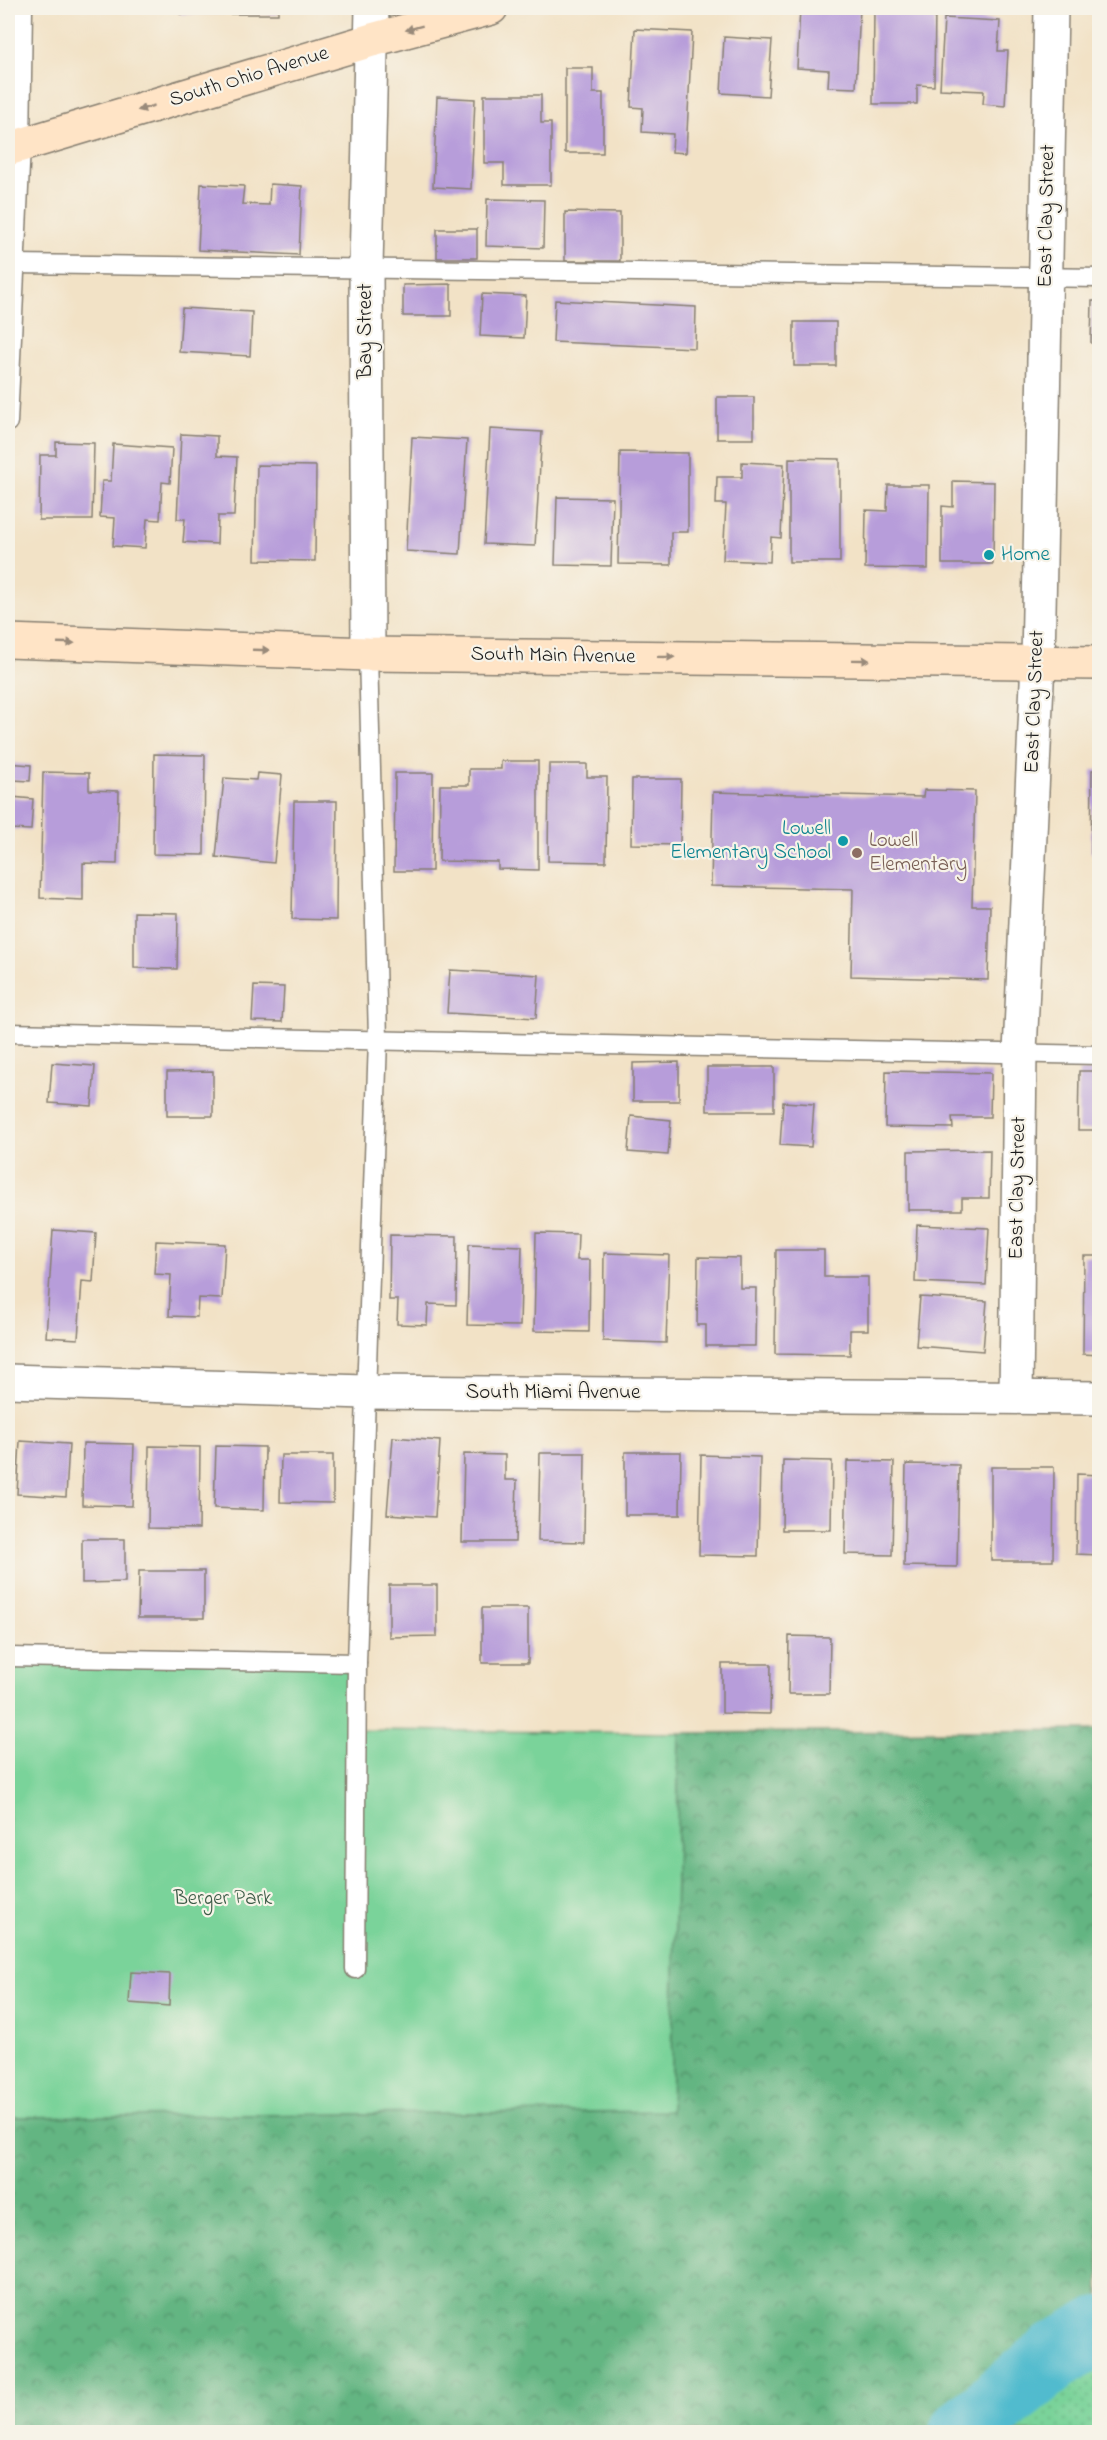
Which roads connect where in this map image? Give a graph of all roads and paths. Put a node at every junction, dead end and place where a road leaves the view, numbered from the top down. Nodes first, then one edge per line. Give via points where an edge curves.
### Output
1 (23, 8) edge
2 (372, 8) edge
3 (491, 8) edge
4 (1052, 8) edge
5 (372, 40) junction
6 (14, 147) edge
7 (15, 264) junction
8 (366, 268) junction
9 (1046, 277) junction
10 (1100, 278) edge
11 (8, 422) edge
12 (8, 641) edge
13 (368, 654) junction
14 (1038, 662) junction
15 (1100, 663) edge
16 (8, 1034) edge
17 (378, 1039) junction
18 (1020, 1052) junction
19 (1100, 1055) edge
20 (8, 1382) edge
21 (365, 1392) junction
22 (1016, 1397) junction
23 (1100, 1398) edge
24 (8, 1657) edge
25 (357, 1663) junction
26 (355, 1969) dead end

1 - 6 lane
2 - 5 street, Bay Street
3 -> 5 main road, South Ohio Avenue
4 - 9 street, East Clay Street
5 -> 6 main road, South Ohio Avenue
5 - 8 street, Bay Street
6 - 7 lane
7 - 8 lane
7 - 11 lane
8 - 9 lane
8 - 13 street, Bay Street
9 - 10 lane
9 - 14 street, East Clay Street
12 -> 13 main road, South Main Avenue
13 -> 14 main road, South Main Avenue
13 - 17 lane
14 - 15 main road, South Main Avenue
14 - 18 street, East Clay Street
16 - 17 lane
17 - 18 lane
17 - 21 lane
18 - 19 lane
18 - 22 street, East Clay Street
20 - 21 street, South Miami Avenue
21 - 22 street, South Miami Avenue
21 - 25 lane
22 - 23 street, South Miami Avenue
24 - 25 lane
25 - 26 lane

